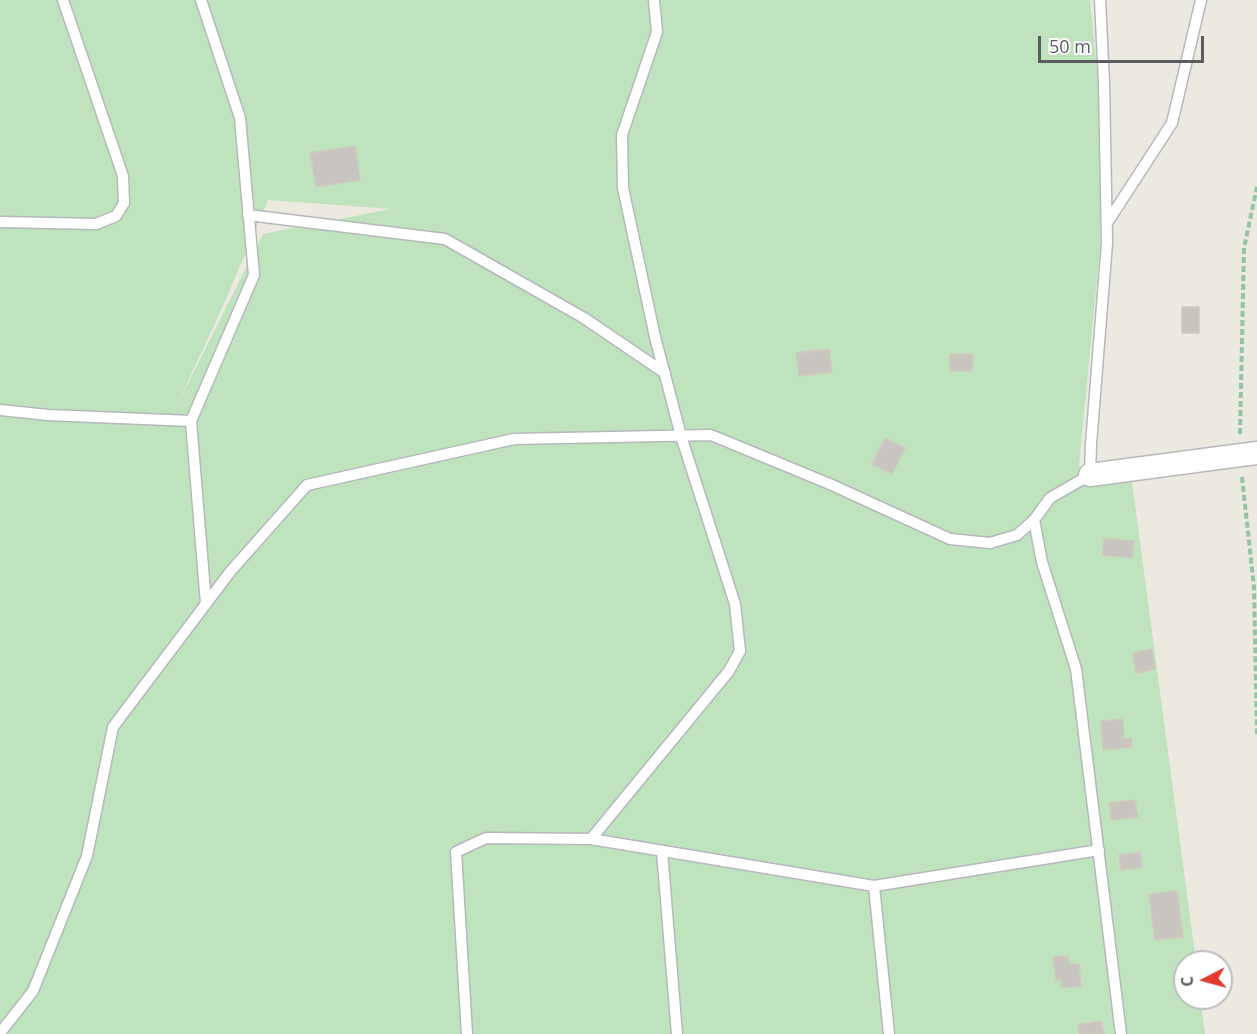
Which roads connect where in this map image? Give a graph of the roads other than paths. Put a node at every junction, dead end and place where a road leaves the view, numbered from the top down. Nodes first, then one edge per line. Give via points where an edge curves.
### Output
1 (63, 0) edge
2 (201, 0) edge
3 (654, 0) edge
4 (1100, 0) edge
5 (1201, 0) edge
6 (248, 215) junction
7 (0, 222) edge
8 (1107, 223) junction
9 (665, 373) junction
10 (0, 410) edge
11 (191, 421) junction
12 (681, 436) junction
13 (1257, 453) edge
14 (1090, 475) junction
15 (1034, 520) junction
16 (206, 604) junction
17 (591, 839) junction
18 (1099, 850) junction
19 (662, 851) junction
20 (874, 886) junction
21 (0, 1033) edge
22 (467, 1034) edge
23 (677, 1034) edge
24 (889, 1034) edge
25 (1121, 1034) edge

1 - 7 lane via 123,176 124,203 116,216 96,224
2 - 6 lane via 240,118
3 - 9 lane via 657,32 622,135 623,188
4 - 8 lane
5 - 8 lane via 1172,123
6 - 9 lane via 445,239 584,318
6 - 11 lane via 254,275
8 - 14 lane
9 - 12 lane
10 - 11 lane
11 - 16 lane
12 - 15 lane via 711,435 950,539 990,543 1017,535
12 - 16 lane via 513,439 307,484
12 - 17 lane via 735,604 740,651 729,671
13 - 14 street
14 - 15 lane via 1050,498
15 - 18 lane via 1042,562 1076,669
16 - 21 lane via 113,727 87,856 33,991
17 - 19 lane
17 - 22 lane via 486,837 456,852
18 - 20 lane
18 - 25 lane
19 - 20 lane
19 - 23 lane
20 - 24 lane

